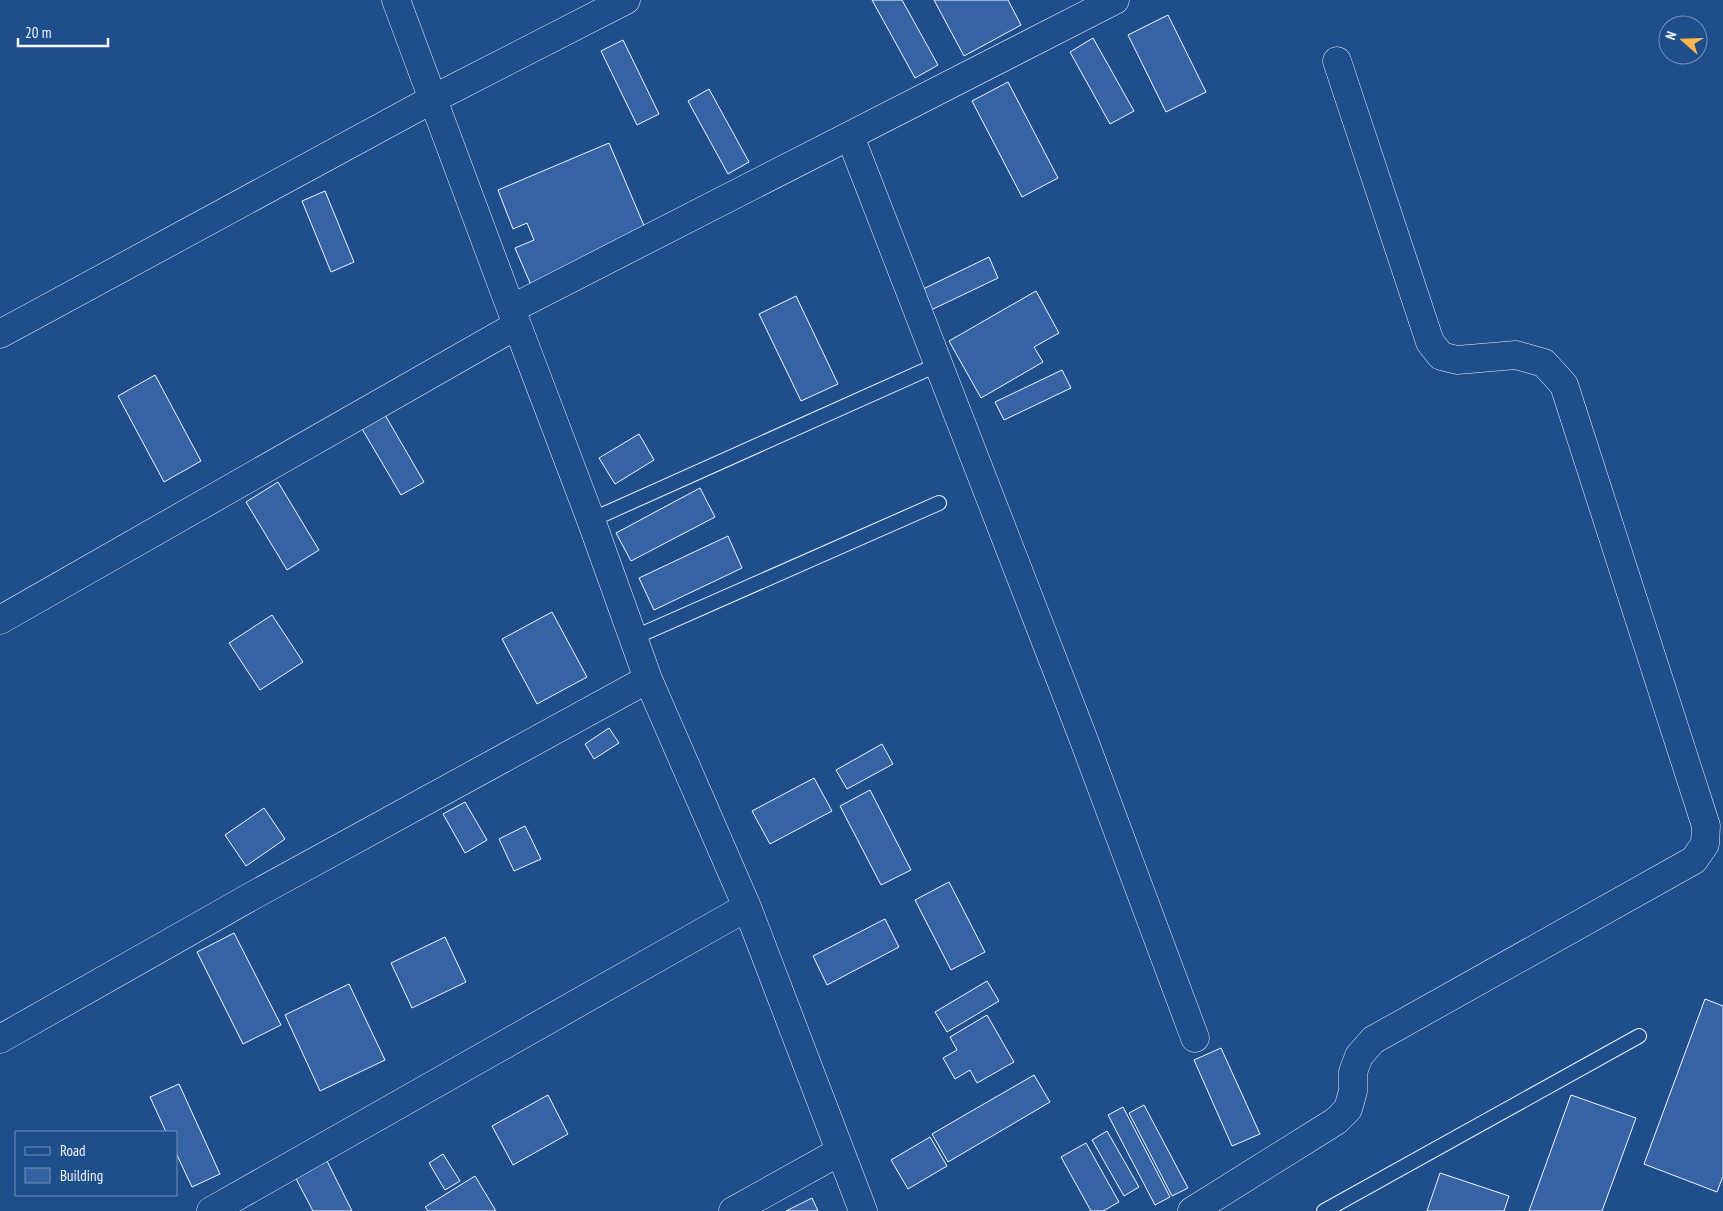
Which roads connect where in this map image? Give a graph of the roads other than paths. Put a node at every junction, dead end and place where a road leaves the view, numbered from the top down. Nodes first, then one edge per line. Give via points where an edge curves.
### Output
1 (396, 0) edge
2 (626, 0) edge
3 (1115, 0) edge
4 (1337, 61) dead end
5 (433, 99) junction
6 (850, 136) junction
7 (514, 317) junction
8 (0, 334) edge
9 (938, 364) junction
10 (939, 503) dead end
11 (591, 520) junction
12 (0, 620) edge
13 (633, 638) junction
14 (648, 679) junction
15 (747, 907) junction
16 (1639, 1036) dead end
17 (1195, 1038) dead end
18 (0, 1039) edge
19 (839, 1152) junction
20 (211, 1211) edge
21 (733, 1211) edge
22 (863, 1211) edge
23 (1192, 1211) edge
24 (1324, 1211) edge

1 - 5 street
2 - 5 street
3 - 6 street
4 - 23 street via 1430,342 1441,356 1457,360 1516,355 1544,363 1564,385 1706,826 1705,844 1694,860 1373,1040 1359,1056 1353,1072 1353,1091 1348,1109 1336,1121
5 - 7 street
5 - 8 street
6 - 7 street
6 - 9 street
7 - 11 street
7 - 12 street
9 - 11 lane
9 - 17 street via 1082,734
10 - 13 lane
11 - 13 street
13 - 14 street
14 - 15 street
14 - 18 street via 252,896
15 - 19 street
15 - 20 street
16 - 24 lane
19 - 21 street
19 - 22 street

